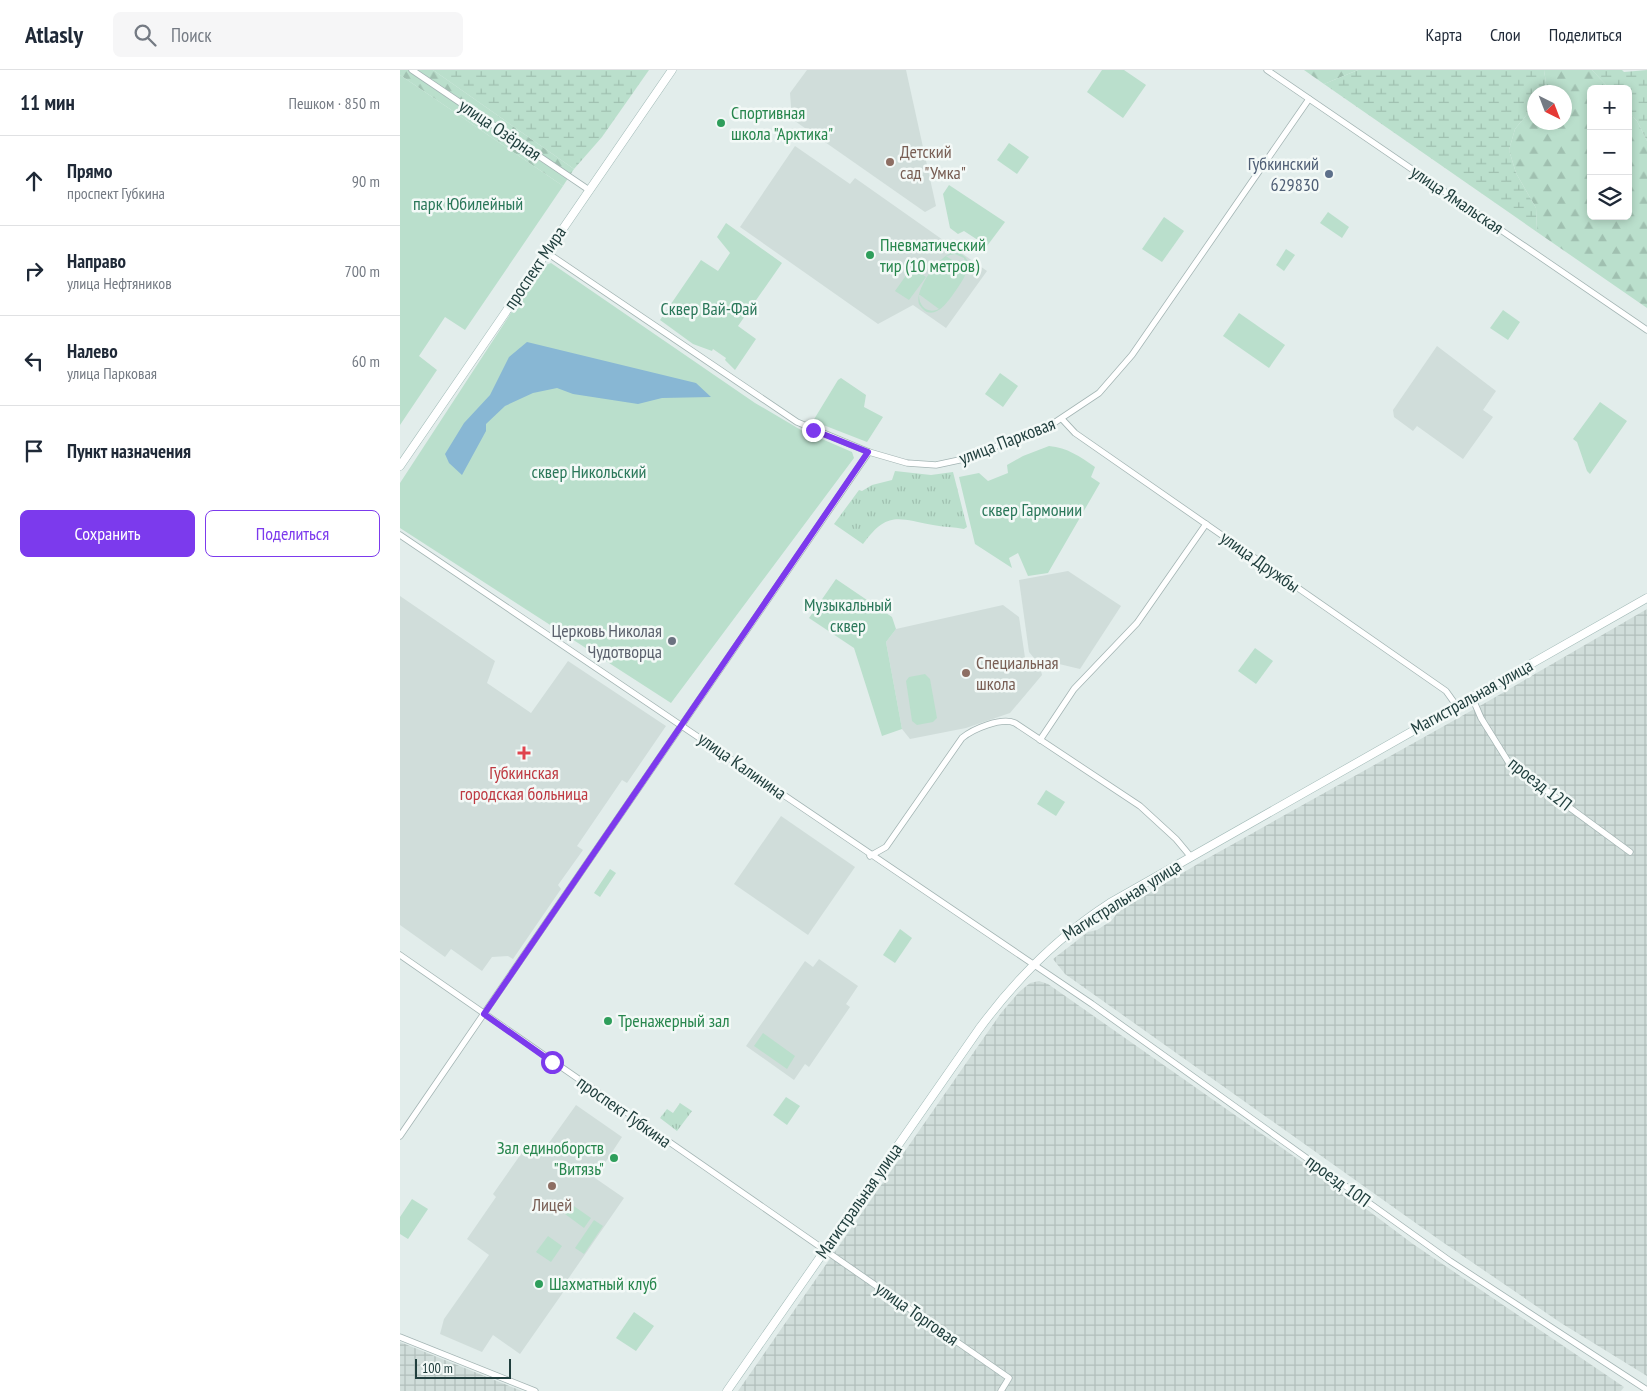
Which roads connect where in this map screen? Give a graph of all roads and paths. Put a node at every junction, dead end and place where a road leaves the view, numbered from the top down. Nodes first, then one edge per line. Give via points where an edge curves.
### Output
1 (412, 70) edge
2 (672, 70) edge
3 (1267, 70) edge
4 (1309, 99) junction
5 (589, 190) junction
6 (546, 252) junction
7 (1647, 330) edge
8 (1062, 420) junction
9 (868, 452) junction
10 (400, 466) edge
11 (1206, 524) junction
12 (400, 534) edge
13 (1647, 598) edge
14 (1472, 696) junction
15 (1456, 705) junction
16 (683, 725) junction
17 (1040, 740) junction
18 (1630, 852) dead end
19 (870, 856) junction
20 (1191, 856) junction
21 (400, 955) edge
22 (1033, 964) junction
23 (484, 1014) junction
24 (400, 1136) edge
25 (825, 1250) junction
26 (400, 1337) edge
27 (1647, 1390) edge
28 (535, 1391) edge
29 (727, 1391) edge
30 (1001, 1391) edge

1 - 5 street, улица Озёрная
2 - 5 main road, проспект Мира
3 - 4 street, улица Ямальская
4 - 7 street, улица Ямальская
4 - 8 street, улица Парковая via 1120,372 1095,397
5 - 6 main road, проспект Мира
6 - 9 street, улица Парковая via 778,411 813,430
6 - 10 main road, проспект Мира
8 - 9 street, улица Парковая via 988,451 946,464 907,463
8 - 11 street, улица Дружбы via 1075,433
9 - 16 street
11 - 15 street, улица Дружбы via 1446,691
11 - 17 street via 1136,623 1074,689
12 - 16 street, улица Калинина
13 - 14 main road, Магистральная улица
14 - 15 main road, Магистральная улица
14 - 18 street, проезд 12П via 1509,763
15 - 20 main road, Магистральная улица
16 - 19 street, улица Калинина
16 - 23 street
17 - 19 street via 1005,720 966,735 886,847
17 - 20 street via 1147,811
19 - 22 street, улица Калинина
20 - 22 main road, Магистральная улица via 1090,916
21 - 23 street, проспект Губкина
22 - 25 main road, Магистральная улица via 979,1029
22 - 27 street, проезд 10П via 1432,1248
23 - 24 street
23 - 25 street, проспект Губкина
25 - 29 main road, Магистральная улица
25 - 30 street, улица Торговая via 1009,1378
26 - 28 street

